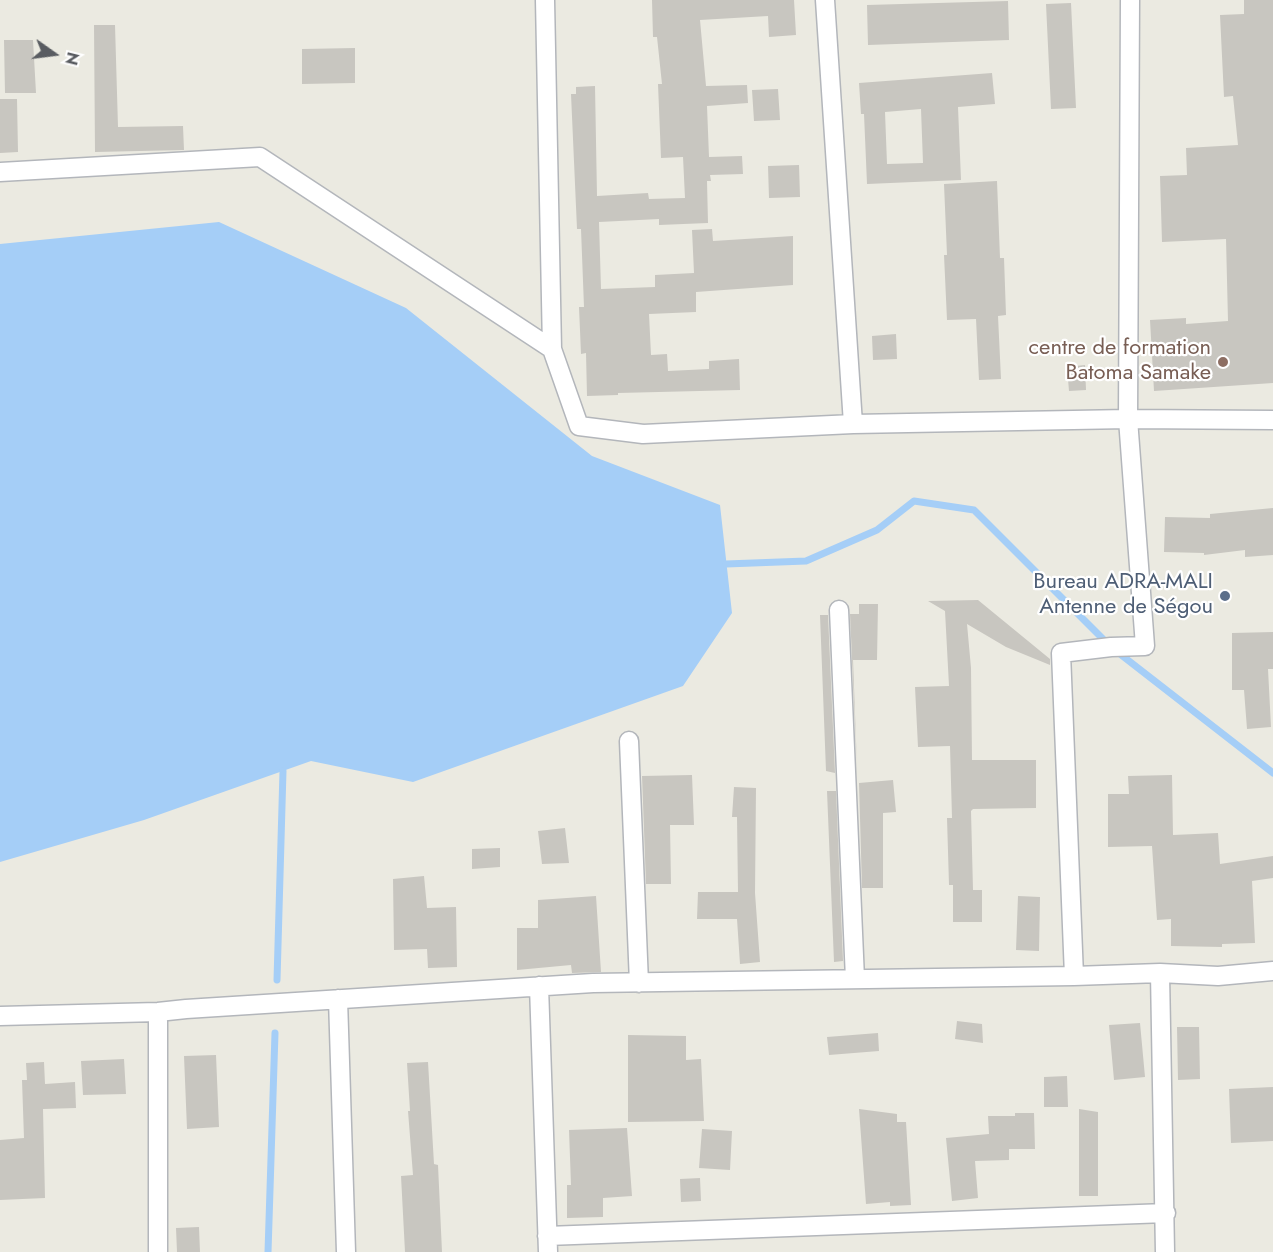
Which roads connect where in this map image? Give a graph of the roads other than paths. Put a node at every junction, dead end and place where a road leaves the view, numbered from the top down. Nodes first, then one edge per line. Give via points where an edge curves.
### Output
1 (545, 0) edge
2 (825, 0) edge
3 (1130, 0) edge
4 (0, 172) edge
5 (552, 349) junction
6 (1128, 419) junction
7 (1273, 420) edge
8 (853, 424) junction
9 (839, 610) dead end
10 (629, 741) dead end
11 (1273, 971) edge
12 (1160, 974) junction
13 (1074, 976) junction
14 (855, 979) junction
15 (639, 982) junction
16 (539, 986) junction
17 (338, 999) junction
18 (158, 1012) junction
19 (0, 1016) edge
20 (1166, 1213) junction
21 (548, 1244) edge
22 (158, 1252) edge
23 (346, 1252) edge
24 (1165, 1252) edge

1 - 5 street
2 - 8 street
3 - 6 street
4 - 5 street via 260,158
5 - 8 street via 579,426 643,434
6 - 7 street
6 - 8 street
6 - 13 street via 1145,646 1061,653
9 - 14 street
10 - 15 street
11 - 12 street via 1218,976
12 - 13 street
12 - 20 street
13 - 14 street
14 - 15 street
15 - 16 street
16 - 17 street
16 - 21 street
17 - 18 street
17 - 23 street
18 - 19 street
18 - 22 street
20 - 21 street
20 - 24 street

